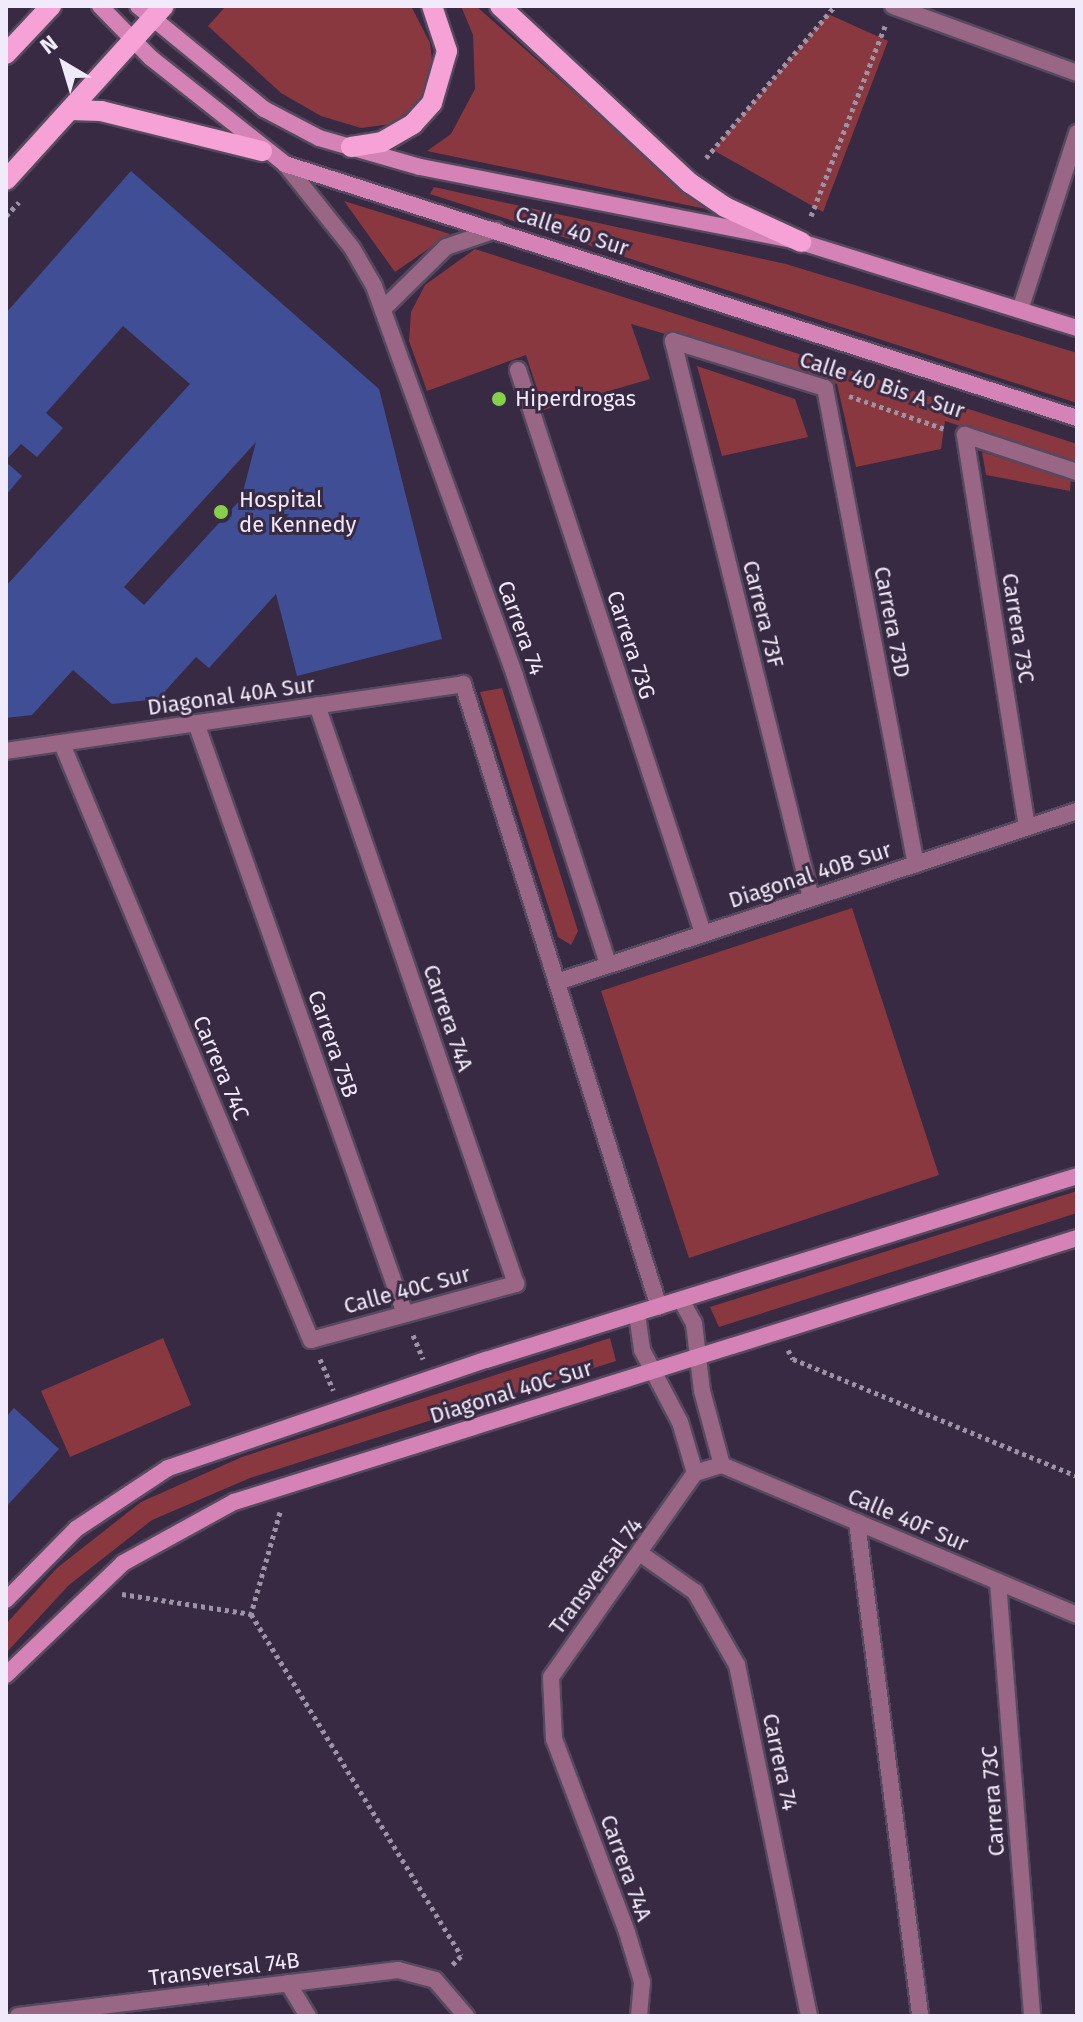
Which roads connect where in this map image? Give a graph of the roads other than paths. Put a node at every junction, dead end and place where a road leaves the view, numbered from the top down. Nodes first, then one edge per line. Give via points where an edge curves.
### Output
1 (51, 6) edge
2 (100, 6) edge
3 (432, 6) edge
4 (152, 9) edge
5 (510, 9) edge
6 (890, 13) edge
7 (132, 40) junction
8 (6, 54) edge
9 (1077, 73) edge
10 (70, 110) junction
11 (1077, 133) edge
12 (351, 147) junction
13 (262, 151) junction
14 (285, 164) junction
15 (6, 180) edge
16 (496, 230) junction
17 (801, 242) junction
18 (383, 309) junction
19 (1020, 310) junction
20 (1077, 328) edge
21 (673, 341) joint
22 (518, 370) dead end
23 (825, 388) joint
24 (1077, 418) edge
25 (965, 435) joint
26 (1077, 472) edge
27 (317, 705) junction
28 (196, 723) junction
29 (62, 744) junction
30 (6, 751) edge
31 (1077, 811) edge
32 (1027, 827) junction
33 (916, 864) junction
34 (811, 898) junction
35 (703, 933) junction
36 (608, 964) junction
37 (557, 982) junction
38 (1077, 1176) edge
39 (1077, 1238) edge
40 (516, 1284) joint
41 (681, 1300) junction
42 (659, 1307) junction
43 (405, 1314) junction
44 (637, 1314) junction
45 (311, 1340) joint
46 (699, 1356) junction
47 (653, 1370) junction
48 (722, 1465) junction
49 (695, 1473) junction
50 (857, 1522) junction
51 (641, 1554) junction
52 (998, 1582) junction
53 (6, 1600) edge
54 (1077, 1615) edge
55 (6, 1675) edge
56 (554, 1739) joint
57 (288, 1983) junction
58 (123, 2010) edge
59 (18, 2016) edge
60 (308, 2016) edge
61 (466, 2016) edge
62 (639, 2016) edge
63 (809, 2016) edge
64 (920, 2016) edge
65 (1032, 2016) edge

1 - 8 main road
2 - 7 street, Calle 40 Sur
3 - 12 main road via 447,51 432,103 413,124 382,142
4 - 7 main road
4 - 12 street, Calle 40 Sur via 264,109
5 - 17 main road via 690,183 725,207
6 - 9 street
7 - 10 main road
7 - 13 street, Calle 40 Sur
10 - 13 main road via 101,111
10 - 15 main road
11 - 19 street
12 - 17 street, Calle 40 Sur
13 - 14 street, Calle 40 Sur
14 - 16 street, Calle 40 Sur
14 - 18 street, Carrera 74 via 352,248
16 - 18 street via 446,247
16 - 24 street, Calle 40 Sur
17 - 19 street, Calle 40 Sur
18 - 36 street, Carrera 74 via 515,676
19 - 20 street, Calle 40 Sur
21 - 23 street, Calle 40 Bis A Sur
21 - 34 street, Carrera 73F
22 - 35 street, Carrera 73G
23 - 33 street, Carrera 73D
25 - 26 street, Calle 40 Bis A Sur
25 - 32 street, Carrera 73C
27 - 28 street, Diagonal 40A Sur
27 - 37 street, Diagonal 40A Sur via 463,684
27 - 40 street, Carrera 74A
28 - 29 street, Diagonal 40A Sur
28 - 43 street, Carrera 75B
29 - 30 street, Diagonal 40A Sur
29 - 45 street, Carrera 74C
31 - 32 street, Diagonal 40B Sur
32 - 33 street, Diagonal 40B Sur
33 - 34 street, Diagonal 40B Sur
34 - 35 street, Diagonal 40B Sur
35 - 36 street, Diagonal 40B Sur
36 - 37 street, Diagonal 40B Sur
37 - 42 street
38 - 41 street, Diagonal 40C Sur
39 - 46 street, Diagonal 40C Sur
40 - 43 street, Calle 40C Sur
41 - 42 street, Diagonal 40C Sur
41 - 46 street via 694,1323
42 - 44 street, Diagonal 40C Sur
43 - 45 street, Calle 40C Sur
44 - 47 street via 638,1338
44 - 53 street, Diagonal 40C Sur via 168,1468 122,1493 76,1529
46 - 47 street, Diagonal 40C Sur
46 - 48 street
47 - 49 street via 680,1422
47 - 55 street, Diagonal 40C Sur via 202,1515 90,1589
48 - 49 street
48 - 50 street, Calle 40F Sur
49 - 51 street, Transversal 74
50 - 52 street, Calle 40F Sur
50 - 64 street
51 - 56 street, Transversal 74 via 551,1677
51 - 63 street, Carrera 74 via 695,1592 737,1665
52 - 54 street, Calle 40F Sur
52 - 65 street, Carrera 73C
56 - 62 street, Carrera 74A via 627,1932 642,1982
57 - 58 street, Transversal 74B
57 - 60 street
57 - 61 street, Transversal 74B via 398,1970 435,1980
58 - 59 street, Transversal 74B

